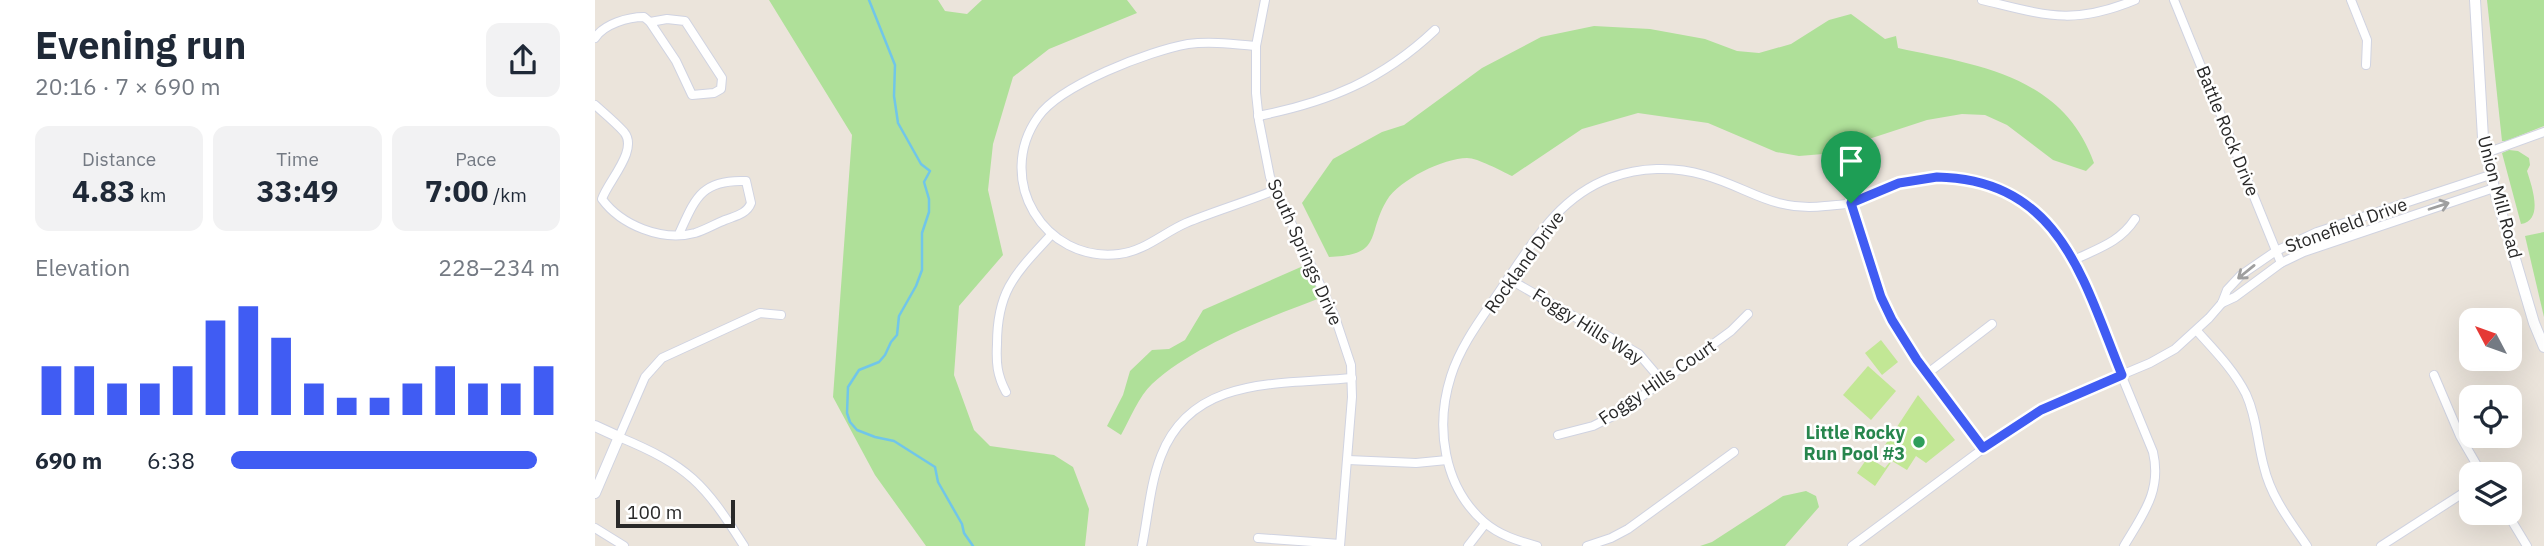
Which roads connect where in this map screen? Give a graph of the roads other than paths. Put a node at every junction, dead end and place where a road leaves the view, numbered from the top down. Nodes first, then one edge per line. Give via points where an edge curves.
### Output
1 (1265, 0) edge
2 (1982, 0) edge
3 (2135, 0) edge
4 (2174, 0) edge
5 (2351, 0) edge
6 (2475, 0) edge
7 (650, 22) junction
8 (1435, 30) dead end
9 (595, 38) edge
10 (1257, 46) junction
11 (2366, 65) dead end
12 (595, 105) edge
13 (1258, 116) junction
14 (2544, 132) edge
15 (2486, 153) junction
16 (2490, 175) junction
17 (2494, 188) junction
18 (1275, 190) junction
19 (1851, 203) junction
20 (2135, 219) dead end
21 (679, 234) junction
22 (1051, 235) junction
23 (2276, 251) junction
24 (2074, 261) junction
25 (2281, 263) junction
26 (1509, 279) junction
27 (2222, 303) junction
28 (1748, 314) dead end
29 (781, 315) dead end
30 (1992, 324) dead end
31 (2197, 331) junction
32 (2544, 347) edge
33 (1928, 373) junction
34 (2122, 375) junction
35 (2434, 375) dead end
36 (1352, 378) junction
37 (1662, 381) junction
38 (1006, 392) dead end
39 (595, 426) edge
40 (1558, 435) dead end
41 (619, 437) junction
42 (1983, 448) junction
43 (1734, 452) dead end
44 (1348, 460) junction
45 (1447, 460) junction
46 (2475, 462) edge
47 (595, 492) edge
48 (2459, 496) edge
49 (1485, 524) junction
50 (2514, 525) edge
51 (595, 528) edge
52 (1258, 538) dead end
53 (1340, 545) edge
54 (624, 546) edge
55 (744, 546) edge
56 (1142, 546) edge
57 (1468, 546) edge
58 (1537, 546) edge
59 (1587, 546) edge
60 (1852, 546) edge
61 (2124, 546) edge
62 (2308, 546) edge
63 (2381, 546) edge
64 (2527, 546) edge

1 - 10 street, South Springs Drive
2 - 3 street via 2062,17 2103,13
4 - 23 street, Battle Rock Drive
5 - 11 street via 2367,40
6 - 15 street, Union Mill Road via 2480,120
7 - 7 street via 685,21 722,78 721,89 692,95
7 - 9 street via 638,17 607,26
8 - 13 street via 1359,85 1313,104
10 - 13 street, South Springs Drive
10 - 22 street via 1211,43 1171,47 1084,83 1049,104 1028,134 1021,170 1030,206
12 - 21 street via 629,141 628,152 601,199 649,232
13 - 18 street, South Springs Drive
14 - 15 street
15 - 16 street, Union Mill Road
16 - 17 street, Union Mill Road
16 - 23 street, Stonefield Drive via 2317,232
25 -> 17 street, Stonefield Drive via 2323,244
17 - 32 street, Union Mill Road
18 - 22 street via 1120,254 1085,252
18 - 36 street, South Springs Drive via 1335,317
19 - 24 street, Rockland Drive via 1923,178 1981,183 2011,195 2038,214
19 - 26 street, Rockland Drive via 1790,206 1690,172 1628,173 1593,186 1562,207
19 - 33 street via 1886,309
20 - 24 street via 2124,234
21 - 21 street via 693,233 749,209 746,181 703,190
22 - 38 street via 1011,283 1000,306 996,369
23 - 25 street, Battle Rock Drive
23 -> 27 street, Stonefield Drive via 2241,275
24 - 34 street, Rockland Drive
25 - 27 street, Stonefield Drive
26 - 37 street, Foggy Hills Way via 1639,354
26 - 45 street, Rockland Drive via 1451,375 1443,416
27 - 31 street, Stonefield Drive
28 - 37 street, Foggy Hills Court
29 - 41 street via 760,313 662,358 645,377
30 - 33 street
31 - 34 street, Stonefield Drive via 2166,355
31 - 62 street via 2245,393 2268,481
33 - 42 street
34 - 42 street, Stonefield Drive via 2041,410
34 - 61 street, Rockland Drive via 2156,470 2148,505
35 - 46 street
36 - 44 street, South Springs Drive
36 - 56 street via 1242,388 1191,413 1161,455
37 - 40 street, Foggy Hills Court via 1607,420
39 - 41 street
41 - 47 street
41 - 55 street via 685,470 710,495
42 - 60 street, Stonefield Drive
43 - 59 street via 1628,529
44 - 45 street
44 - 53 street, South Springs Drive
45 - 49 street, Rockland Drive via 1464,499
48 - 63 street
49 - 57 street
49 - 58 street, Rockland Drive
50 - 64 street
51 - 54 street
52 - 53 street

